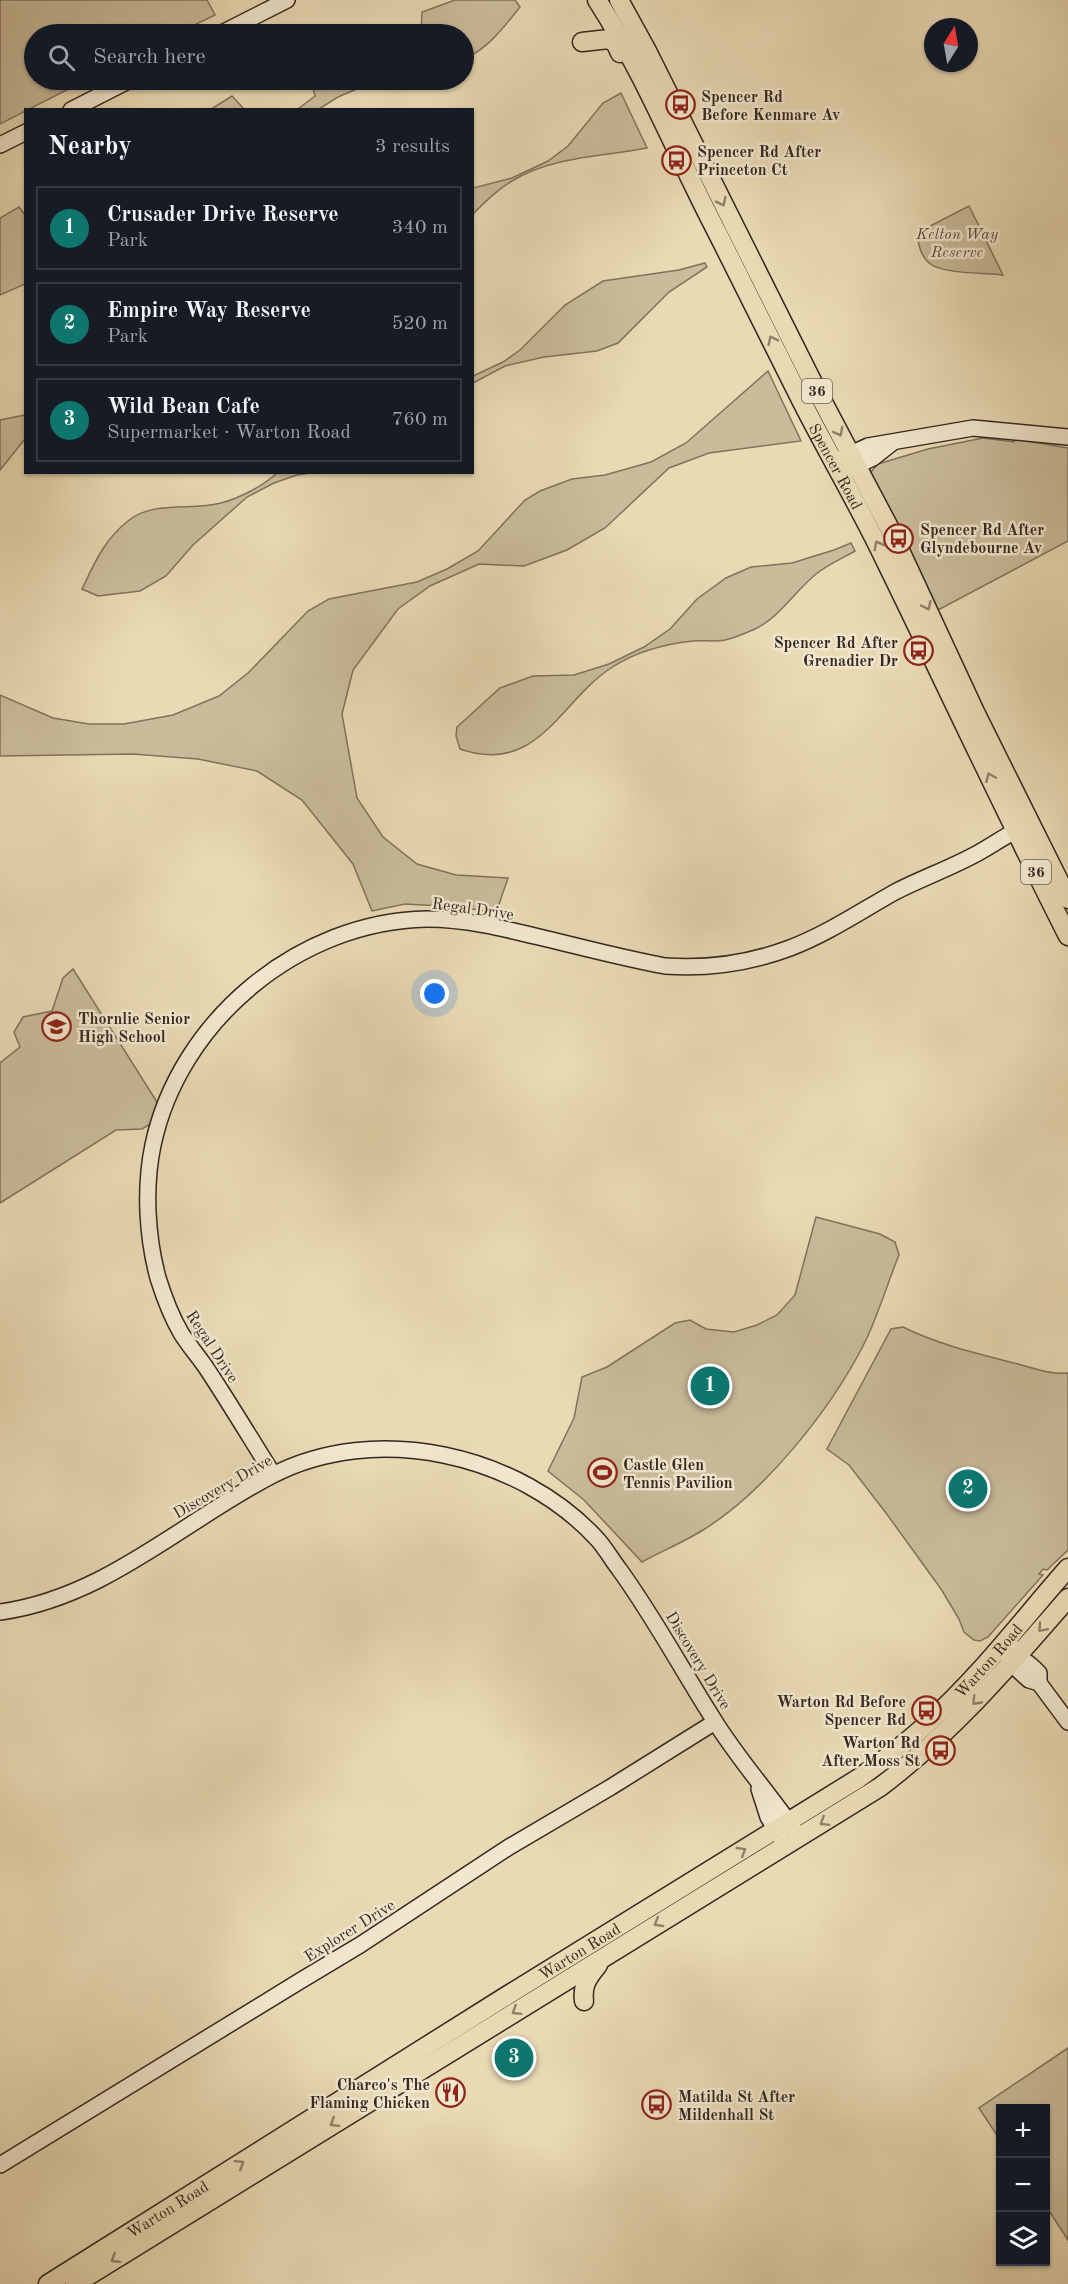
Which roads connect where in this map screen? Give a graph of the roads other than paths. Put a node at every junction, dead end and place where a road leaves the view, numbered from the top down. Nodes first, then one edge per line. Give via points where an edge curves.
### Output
1 (287, 0) edge
2 (597, 0) edge
3 (613, 0) edge
4 (619, 0) edge
5 (240, 24) edge
6 (608, 33) junction
7 (582, 42) dead end
8 (658, 74) junction
9 (110, 90) edge
10 (74, 108) edge
11 (24, 133) edge
12 (0, 145) edge
13 (696, 192) junction
14 (1068, 437) edge
15 (854, 460) junction
16 (837, 468) junction
17 (945, 647) junction
18 (969, 737) junction
19 (1025, 831) junction
20 (1051, 865) junction
21 (1068, 899) edge
22 (1057, 914) junction
23 (1068, 936) edge
24 (273, 1474) junction
25 (1068, 1568) edge
26 (1068, 1590) edge
27 (1068, 1598) edge
28 (1039, 1602) junction
29 (0, 1612) edge
30 (1017, 1626) junction
31 (1016, 1658) junction
32 (988, 1660) junction
33 (715, 1722) junction
34 (1068, 1722) edge
35 (782, 1826) junction
36 (793, 1841) junction
37 (604, 1956) junction
38 (584, 2001) dead end
39 (453, 2040) junction
40 (397, 2075) junction
41 (0, 2166) edge
42 (48, 2284) edge
43 (75, 2284) edge

1 - 5 street
2 - 6 main road, Spencer Road / 36
3 - 6 main road via 617,11
4 - 8 main road, Spencer Road / 36
6 - 7 main road
6 - 13 main road, Spencer Road / 36 via 658,110
8 - 13 main road via 651,82 695,171
8 -> 15 main road, Spencer Road / 36
9 - 10 street
11 - 12 street
16 -> 13 main road, Spencer Road / 36
14 - 15 street via 973,428 868,446
15 - 16 street
15 -> 17 main road, Spencer Road / 36
18 -> 16 main road, Spencer Road / 36
17 - 18 main road via 938,645 936,650 970,725
17 - 19 main road, Spencer Road / 36
19 -> 18 main road, Spencer Road / 36
19 - 20 main road, Spencer Road / 36
19 - 22 main road, Spencer Road / 36
19 - 24 street, Regal Drive via 903,888 791,948 750,960 688,968 665,966 488,925 425,919 349,932 297,954 257,981 196,1047 172,1090 153,1146 148,1203 158,1275 170,1312
20 - 21 main road, Spencer Road / 36
20 - 22 main road via 1047,874 1058,897
22 - 23 main road, Spencer Road / 36
24 - 29 street, Discovery Drive via 76,1592 26,1609
24 - 33 street, Discovery Drive via 350,1451 411,1450 473,1461 523,1484 560,1506 598,1540 639,1596
25 - 28 main road, Warton Road
26 - 28 main road via 1051,1604
27 -> 31 main road, Warton Road
28 - 30 main road, Warton Road
30 - 31 street
30 - 32 main road, Warton Road
31 - 32 street
31 - 34 street via 1019,1671 1039,1683
31 -> 36 main road, Warton Road via 943,1735 905,1768
32 - 35 main road, Warton Road via 904,1745
33 - 35 street, Discovery Drive via 757,1780
33 - 41 street, Explorer Drive
35 - 36 street, Discovery Drive
39 -> 35 main road, Warton Road
36 -> 37 main road, Warton Road
37 - 38 main road via 584,1983
37 -> 39 main road, Warton Road
39 - 40 main road, Warton Road
42 -> 40 main road, Warton Road
40 -> 43 main road, Warton Road

